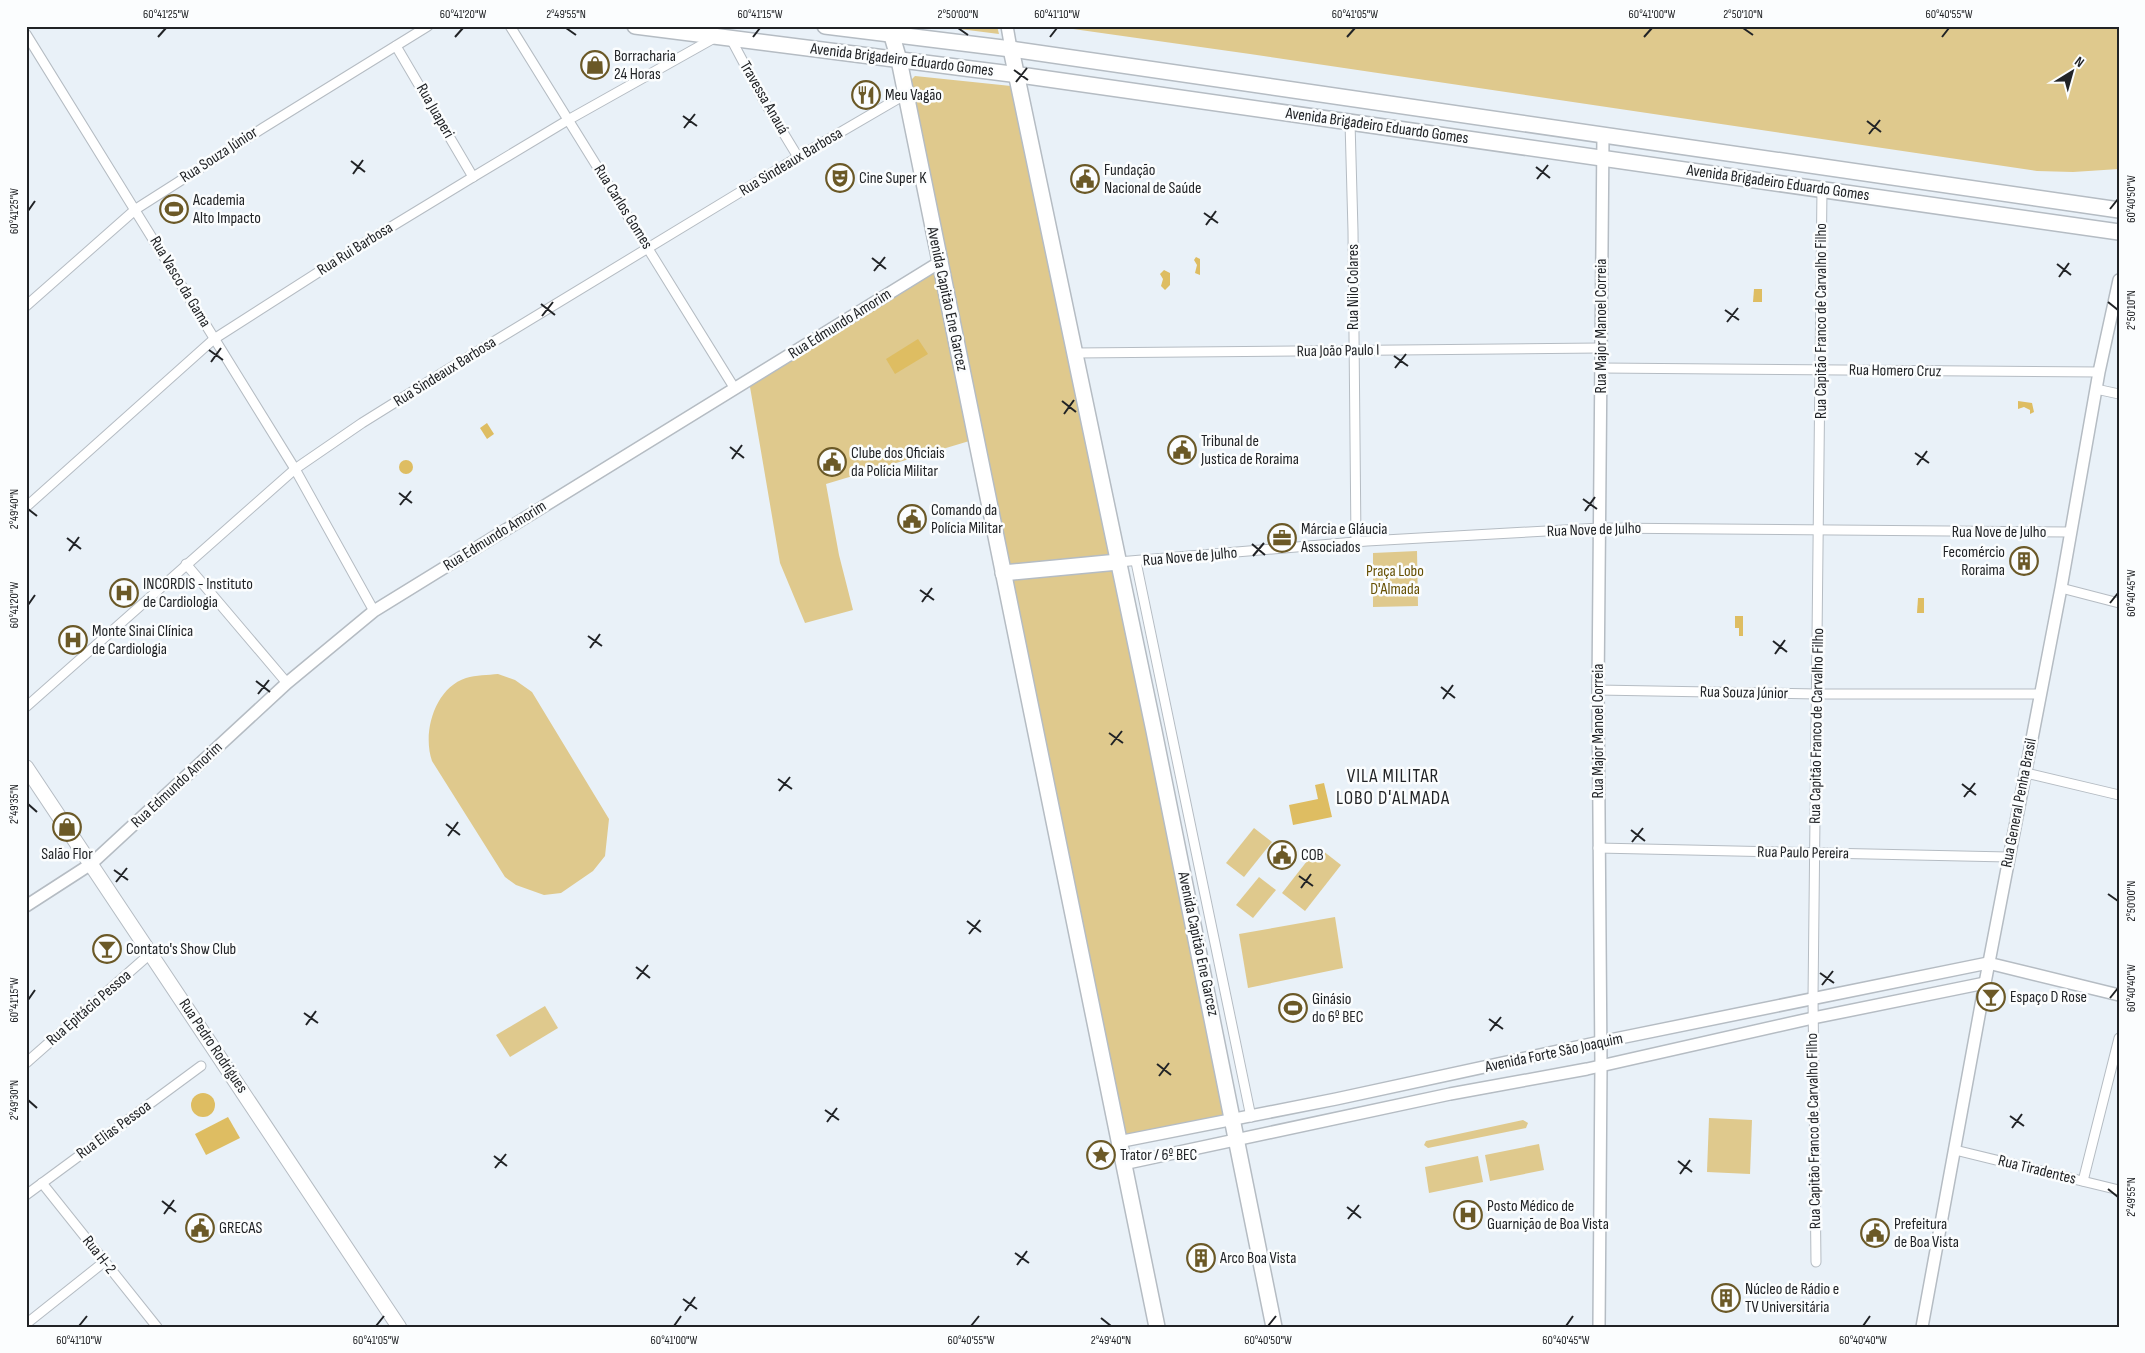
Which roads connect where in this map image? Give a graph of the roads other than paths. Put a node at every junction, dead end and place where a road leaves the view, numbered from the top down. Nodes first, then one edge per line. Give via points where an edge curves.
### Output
1 (428, 26) edge
2 (510, 26) edge
3 (635, 26) edge
4 (825, 26) edge
5 (1006, 26) edge
6 (656, 28) edge
7 (891, 31) edge
8 (26, 34) edge
9 (724, 38) junction
10 (396, 46) junction
11 (1011, 49) junction
12 (899, 60) junction
13 (1016, 74) junction
14 (906, 94) junction
15 (568, 120) junction
16 (1350, 122) junction
17 (1603, 135) junction
18 (798, 157) junction
19 (1603, 158) junction
20 (473, 177) junction
21 (1822, 190) junction
22 (136, 209) junction
23 (2119, 210) edge
24 (2119, 232) edge
25 (649, 248) junction
26 (940, 262) junction
27 (2119, 280) edge
28 (26, 306) edge
29 (214, 339) junction
30 (1600, 348) junction
31 (1353, 351) junction
32 (1076, 353) junction
33 (1601, 368) junction
34 (1821, 370) junction
35 (2099, 372) junction
36 (735, 389) junction
37 (2096, 389) junction
38 (2119, 394) edge
39 (295, 469) junction
40 (26, 507) edge
41 (1600, 528) junction
42 (1819, 530) junction
43 (2070, 532) junction
44 (1356, 542) junction
45 (1118, 562) junction
46 (1136, 562) junction
47 (186, 564) junction
48 (1003, 573) junction
49 (2061, 588) junction
50 (2119, 603) edge
51 (374, 611) junction
52 (287, 683) junction
53 (1598, 690) junction
54 (1817, 694) junction
55 (2040, 694) junction
56 (26, 707) edge
57 (26, 767) edge
58 (2026, 773) junction
59 (2119, 795) edge
60 (1598, 848) junction
61 (1815, 854) junction
62 (2008, 857) junction
63 (91, 864) junction
64 (26, 906) edge
65 (151, 953) junction
66 (1988, 963) junction
67 (1984, 983) junction
68 (2119, 995) edge
69 (1813, 998) junction
70 (1813, 1018) junction
71 (2119, 1038) edge
72 (1600, 1042) junction
73 (26, 1063) edge
74 (202, 1066) dead end
75 (1601, 1066) junction
76 (1445, 1076) junction
77 (1450, 1094) junction
78 (1282, 1110) junction
79 (1251, 1117) junction
80 (1234, 1120) junction
81 (1285, 1129) junction
82 (1236, 1140) junction
83 (1118, 1142) junction
84 (1955, 1150) junction
85 (1124, 1164) junction
86 (2083, 1181) junction
87 (42, 1183) junction
88 (2119, 1190) edge
89 (26, 1195) edge
90 (104, 1262) junction
91 (1816, 1262) dead end
92 (26, 1324) edge
93 (157, 1327) edge
94 (399, 1327) edge
95 (1157, 1327) edge
96 (1274, 1327) edge
97 (1599, 1327) edge
98 (1922, 1327) edge

1 - 10 street, Rua Souza Júnior
2 - 15 street, Rua Carlos Gomes
3 - 6 main road, Avenida Brigadeiro Eduardo Gomes
4 - 7 main road, Avenida Brigadeiro Eduardo Gomes
5 - 11 street, Avenida Capitão Ene Garcez
6 - 9 main road, Avenida Brigadeiro Eduardo Gomes
7 - 11 main road, Avenida Brigadeiro Eduardo Gomes
7 - 12 main road, Avenida Capitão Ene Garcez
8 - 22 street, Rua Vasco da Gama
9 - 12 main road, Avenida Brigadeiro Eduardo Gomes
9 - 15 street, Rua Rui Barbosa
9 - 18 street, Travessa Anauá
10 - 20 street, Rua Juaperi
10 - 22 street, Rua Souza Júnior
11 - 13 main road, Avenida Capitão Ene Garcez
11 - 17 main road, Avenida Brigadeiro Eduardo Gomes
12 - 13 main road, Avenida Brigadeiro Eduardo Gomes
12 - 14 main road, Avenida Capitão Ene Garcez
13 - 16 main road, Avenida Brigadeiro Eduardo Gomes
13 - 32 main road, Avenida Capitão Ene Garcez
14 - 18 street, Rua Sindeaux Barbosa
14 - 26 main road, Avenida Capitão Ene Garcez
15 - 20 street, Rua Rui Barbosa
15 - 25 street, Rua Carlos Gomes
16 - 19 main road, Avenida Brigadeiro Eduardo Gomes
16 - 31 street, Rua Nilo Colares
17 - 19 street, Rua Major Manoel Correia
17 - 23 main road, Avenida Brigadeiro Eduardo Gomes
18 - 25 street, Rua Sindeaux Barbosa
19 - 21 main road, Avenida Brigadeiro Eduardo Gomes
19 - 30 street, Rua Major Manoel Correia
20 - 29 street, Rua Rui Barbosa
21 - 24 main road, Avenida Brigadeiro Eduardo Gomes
21 - 34 street, Rua Capitão Franco de Carvalho Filho
22 - 28 street, Rua Souza Júnior
22 - 29 street, Rua Vasco da Gama
25 - 36 street, Rua Carlos Gomes
25 - 39 street, Rua Sindeaux Barbosa via 362,423
26 - 36 street, Rua Edmundo Amorim
26 - 48 main road, Avenida Capitão Ene Garcez
27 - 35 street, Rua General Penha Brasil
29 - 39 street, Rua Vasco da Gama
29 - 40 street, Rua Rui Barbosa
30 - 31 street, Rua João Paulo I
30 - 33 street, Rua Major Manoel Correia
31 - 32 street, Rua João Paulo I
31 - 44 street, Rua Nilo Colares
32 - 45 main road, Avenida Capitão Ene Garcez
33 - 34 street, Rua Homero Cruz
33 - 41 street, Rua Major Manoel Correia
34 - 35 street, Rua Homero Cruz
34 - 42 street, Rua Capitão Franco de Carvalho Filho
35 - 37 street, Rua General Penha Brasil
36 - 51 street, Rua Edmundo Amorim
37 - 38 street
37 - 43 street, Rua General Penha Brasil
39 - 47 street, Rua Sindeaux Barbosa
39 - 51 street, Rua Vasco da Gama
41 - 42 street, Rua Nove de Julho
41 - 44 street, Rua Nove de Julho
41 - 53 street, Rua Major Manoel Correia
42 - 43 street, Rua Nove de Julho
42 - 54 street, Rua Capitão Franco de Carvalho Filho
43 - 49 street, Rua General Penha Brasil
44 - 46 street, Rua Nove de Julho
45 - 46 street, Rua Nove de Julho
45 - 48 main road
45 - 80 main road, Avenida Capitão Ene Garcez
46 - 79 street, Avenida Capitão Ene Garcez
47 - 52 street
47 - 56 street, Rua Sindeaux Barbosa
48 - 83 main road, Avenida Capitão Ene Garcez
49 - 50 street
49 - 55 street, Rua General Penha Brasil
51 - 52 street, Rua Edmundo Amorim
52 - 63 street, Rua Edmundo Amorim
53 - 54 street, Rua Souza Júnior
53 - 60 street, Rua Major Manoel Correia
54 - 55 street, Rua Souza Júnior
54 - 61 street, Rua Capitão Franco de Carvalho Filho
55 - 58 street, Rua General Penha Brasil
57 - 63 main road, Rua Pedro Rodrigues
58 - 59 street
58 - 62 street, Rua General Penha Brasil
60 - 61 street, Rua Paulo Pereira
60 - 72 street, Rua Major Manoel Correia
61 - 62 street, Rua Paulo Pereira
61 - 69 street, Rua Capitão Franco de Carvalho Filho
62 - 66 street, Rua General Penha Brasil
63 - 64 street, Rua Edmundo Amorim
63 - 65 main road, Rua Pedro Rodrigues
65 - 73 street, Rua Epitácio Pessoa
65 - 94 main road, Rua Pedro Rodrigues
66 - 67 street, Rua General Penha Brasil
66 - 68 street
66 - 69 street, Avenida Forte São Joaquim
67 - 70 street, Avenida Forte São Joaquim
67 - 84 street, Rua General Penha Brasil
69 - 70 street, Rua Capitão Franco de Carvalho Filho
69 - 72 street, Avenida Forte São Joaquim
70 - 75 street, Avenida Forte São Joaquim
70 - 91 street, Rua Capitão Franco de Carvalho Filho
71 - 86 street
72 - 75 street, Rua Major Manoel Correia
72 - 76 street, Avenida Forte São Joaquim
74 - 87 street, Rua Elias Pessoa
75 - 77 street, Avenida Forte São Joaquim
75 - 97 street, Rua Major Manoel Correia
76 - 77 street
76 - 78 street, Avenida Forte São Joaquim
77 - 81 street, Avenida Forte São Joaquim
78 - 79 street, Avenida Forte São Joaquim
78 - 81 street
79 - 80 street, Avenida Forte São Joaquim
80 - 82 main road, Avenida Capitão Ene Garcez
80 - 83 street, Avenida Forte São Joaquim
81 - 82 street, Avenida Forte São Joaquim
82 - 85 street, Avenida Forte São Joaquim
82 - 96 main road, Avenida Capitão Ene Garcez
83 - 85 main road, Avenida Capitão Ene Garcez
84 - 86 street, Rua Tiradentes
84 - 98 street, Rua General Penha Brasil
85 - 95 main road, Avenida Capitão Ene Garcez
86 - 88 street, Rua Tiradentes
87 - 89 street, Rua Elias Pessoa
87 - 90 street, Rua H-2
90 - 92 street
90 - 93 street, Rua H-2

